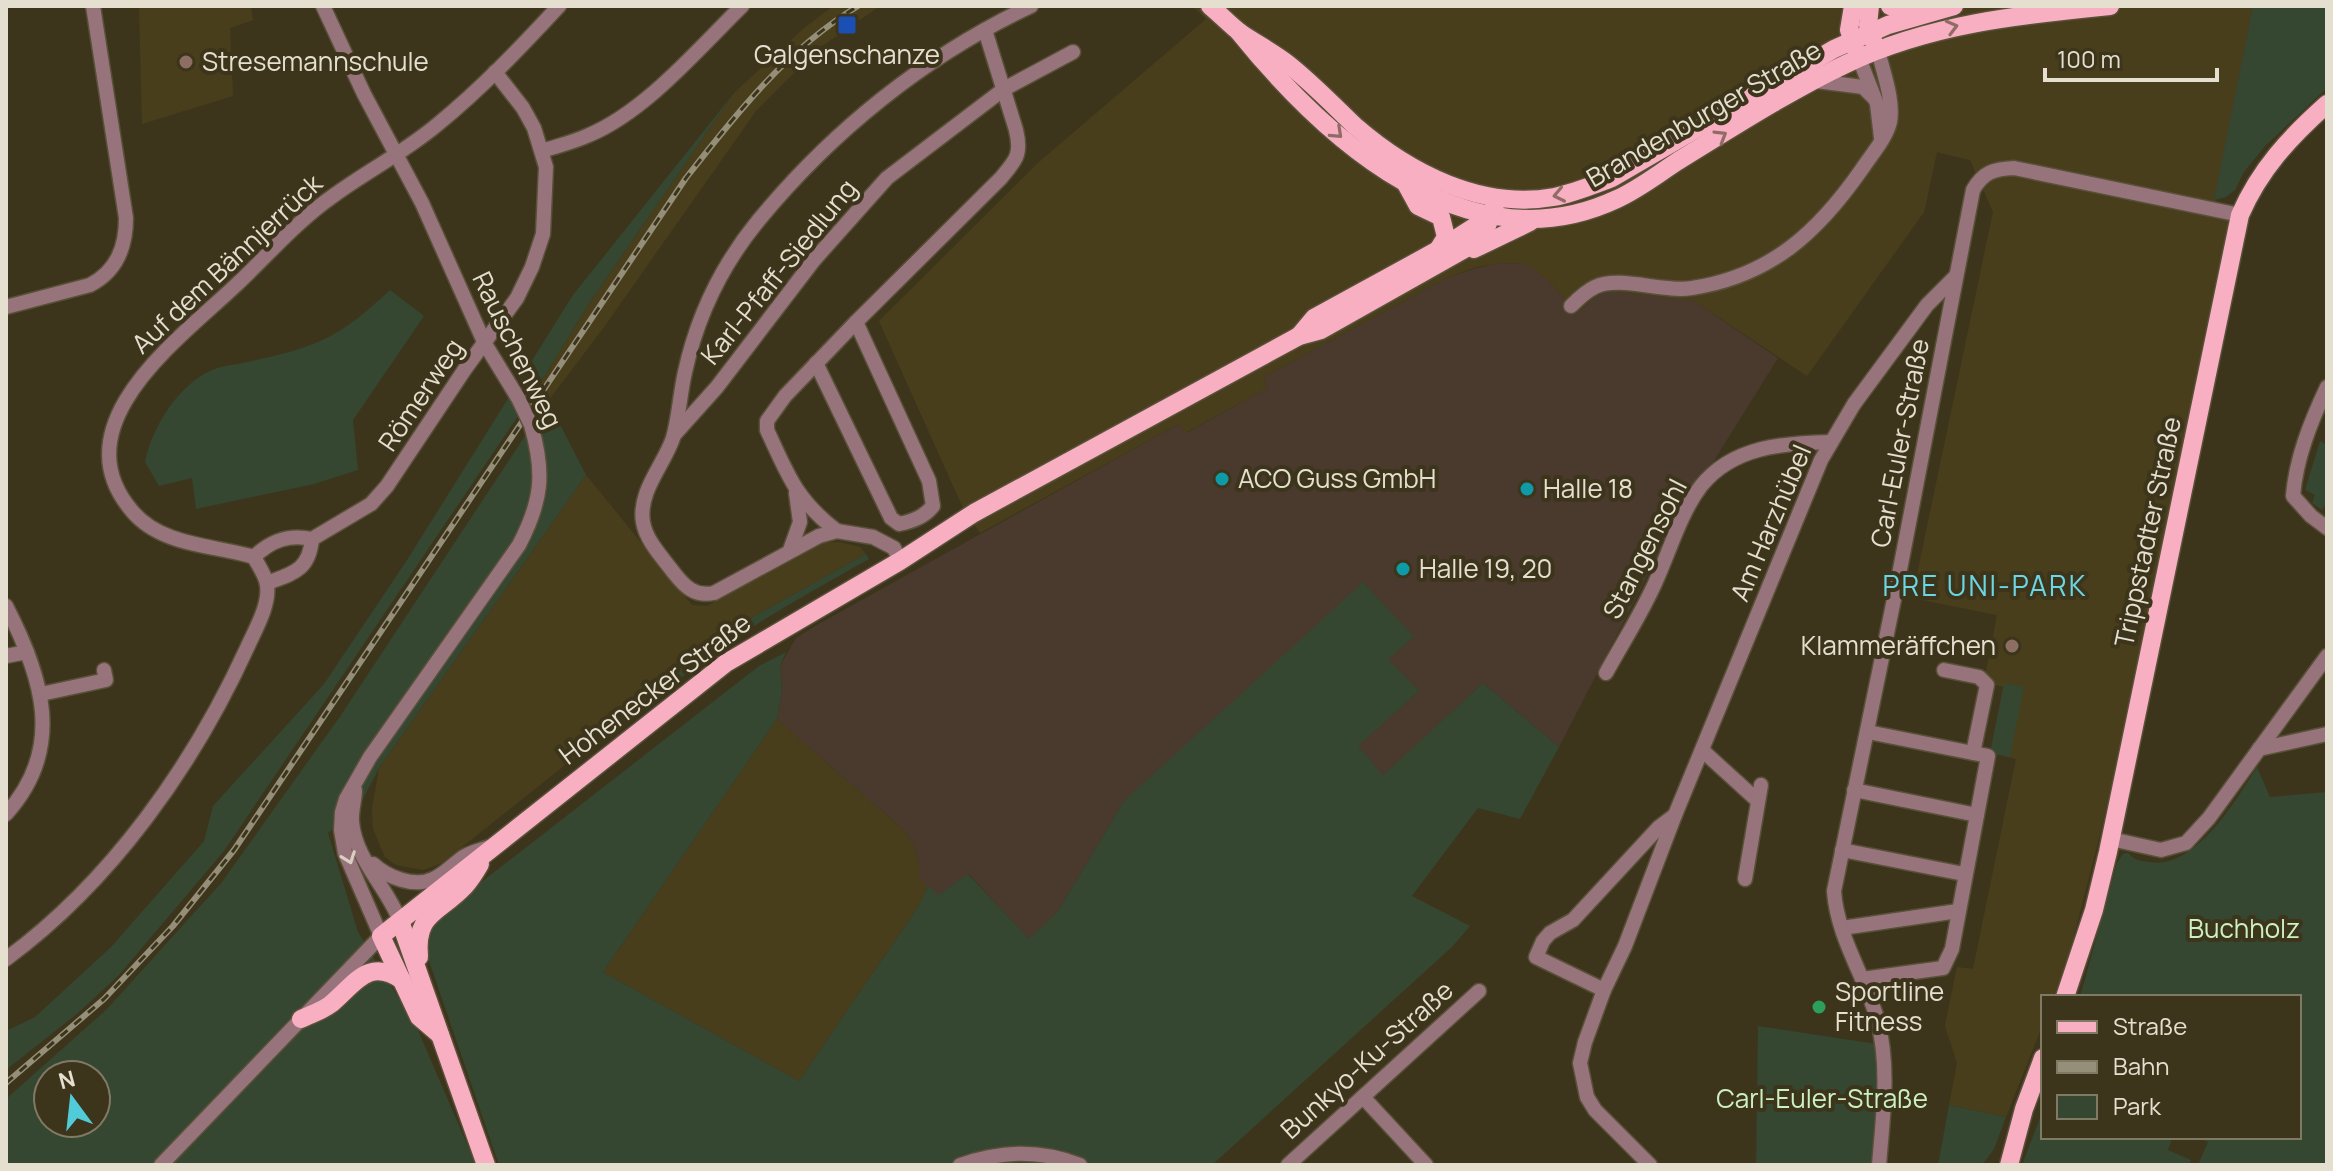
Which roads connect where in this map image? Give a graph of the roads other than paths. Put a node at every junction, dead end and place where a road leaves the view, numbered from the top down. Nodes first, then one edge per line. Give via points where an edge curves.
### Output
1 (93, 6) edge
2 (323, 6) edge
3 (559, 6) edge
4 (742, 6) edge
5 (1031, 6) edge
6 (1210, 6) edge
7 (1853, 6) edge
8 (1870, 6) edge
9 (1890, 6) edge
10 (1915, 6) edge
11 (1954, 6) edge
12 (2110, 6) edge
13 (985, 30) junction
14 (1239, 32) junction
15 (1869, 32) junction
16 (1856, 49) junction
17 (1878, 50) junction
18 (1073, 52) dead end
19 (495, 72) junction
20 (1816, 81) junction
21 (1004, 89) junction
22 (1877, 104) junction
23 (2327, 104) edge
24 (1881, 140) junction
25 (542, 151) junction
26 (398, 155) junction
27 (1406, 184) junction
28 (1494, 207) junction
29 (2240, 215) junction
30 (1536, 220) junction
31 (1440, 256) junction
32 (1956, 276) junction
33 (1571, 306) dead end
34 (6, 307) edge
35 (856, 322) junction
36 (485, 344) junction
37 (816, 363) junction
38 (2327, 387) edge
39 (674, 435) junction
40 (1831, 442) junction
41 (796, 492) junction
42 (2327, 528) edge
43 (837, 531) junction
44 (312, 539) junction
45 (790, 550) junction
46 (254, 557) junction
47 (900, 561) junction
48 (267, 583) junction
49 (6, 606) edge
50 (27, 652) junction
51 (6, 656) edge
52 (2327, 656) edge
53 (104, 670) dead end
54 (1944, 670) dead end
55 (1606, 673) dead end
56 (41, 694) junction
57 (1868, 732) junction
58 (2327, 734) edge
59 (2259, 749) junction
60 (1703, 751) junction
61 (1973, 753) junction
62 (355, 785) junction
63 (1761, 785) dead end
64 (1854, 790) junction
65 (1758, 801) junction
66 (6, 814) edge
67 (1675, 815) junction
68 (1977, 815) junction
69 (2111, 839) junction
70 (494, 845) junction
71 (1842, 850) junction
72 (364, 857) junction
73 (1964, 874) junction
74 (1745, 879) dead end
75 (1958, 911) junction
76 (400, 921) junction
77 (1842, 928) junction
78 (381, 936) junction
79 (6, 959) edge
80 (411, 979) junction
81 (1862, 979) junction
82 (1604, 990) junction
83 (1479, 991) dead end
84 (2066, 995) edge
85 (301, 1019) junction
86 (2041, 1063) edge
87 (1363, 1097) junction
88 (2024, 1109) junction
89 (1292, 1164) edge
90 (161, 1165) edge
91 (486, 1165) edge
92 (960, 1165) edge
93 (1080, 1165) edge
94 (1426, 1165) edge
95 (1650, 1165) edge
96 (1879, 1165) edge
97 (1997, 1165) edge
98 (2009, 1165) edge

1 - 34 street via 126,236 102,278
2 - 26 street, Rauschenweg
3 - 19 street, Auf dem Bännjerrück
4 - 25 street via 615,121
5 - 13 street, Karl-Pfaff-Siedlung
6 - 14 main road, Brandenburger Straße
7 - 16 main road via 1849,30
8 - 15 main road
9 - 10 main road
11 - 15 main road, Brandenburger Straße
17 -> 12 main road, Brandenburger Straße via 1969,23
13 - 21 street
13 - 39 street, Karl-Pfaff-Siedlung via 864,113 806,166 756,224 726,267 698,325
14 -> 27 main road, Brandenburger Straße via 1347,143
14 - 28 main road, Brandenburger Straße via 1288,64 1357,127 1411,166
15 - 16 main road, Brandenburger Straße
15 - 17 main road
16 - 17 main road, Brandenburger Straße
16 - 20 main road, Brandenburger Straße
16 - 22 street
16 -> 28 main road, Brandenburger Straße via 1735,104 1612,178 1554,197
17 - 24 street via 1891,108
18 - 21 street, Karl-Pfaff-Siedlung
19 - 25 street, Römerweg via 523,108
19 - 26 street, Auf dem Bännjerrück
20 - 22 street via 1863,87
30 -> 20 main road, Brandenburger Straße via 1615,200
21 - 35 street via 1018,158
21 - 39 street, Karl-Pfaff-Siedlung via 887,178
22 - 24 street
23 - 29 main road, Trippstadter Straße via 2268,163
24 - 33 street via 1823,221 1769,263 1690,289 1599,285
25 - 36 street, Römerweg via 543,234 517,298
26 - 36 street, Rauschenweg
26 - 46 street, Auf dem Bännjerrück via 304,219 154,363 127,395 112,429 115,479 131,511 147,525 184,541
27 - 28 main road, Brandenburger Straße via 1445,203
27 - 31 main road via 1418,206 1441,217 1446,237
28 - 30 main road, Brandenburger Straße
28 - 31 main road, Hohenecker Straße via 1477,242
29 - 32 street, Carl-Euler-Straße via 2053,175 1996,169 1973,190
29 - 69 main road, Trippstadter Straße
30 - 31 main road, Hohenecker Straße
31 - 47 main road, Hohenecker Straße via 1321,330 1299,336 974,513
32 - 40 street, Am Harzhübel via 1927,305
32 - 57 street, Carl-Euler-Straße
35 - 37 street
35 - 37 street via 929,481 933,506 927,513 899,524 891,518
36 - 44 street, Römerweg via 387,486 371,504
36 - 62 street, Rauschenweg, bridge via 531,425 539,453 539,498 519,545
37 - 41 street via 767,421
38 - 42 street via 2306,439 2293,496
39 - 45 street, Karl-Pfaff-Siedlung via 647,494 642,520 679,579 703,595 714,593
40 - 55 street, Stangensohl via 1754,450 1701,486
40 - 60 street, Am Harzhübel
41 - 43 street
41 - 45 street via 800,522
43 - 45 street, Karl-Pfaff-Siedlung
43 - 47 street via 882,540
44 - 46 street via 293,535
44 - 48 street via 310,558 298,571
46 - 48 street
47 - 70 main road, Hohenecker Straße via 726,663
48 - 79 street via 265,602 237,669 169,785 68,906
49 - 50 street
50 - 51 street
50 - 56 street
52 - 59 street
53 - 56 street via 106,680
54 - 61 street via 1979,677 1987,685
56 - 66 street via 37,761
57 - 61 street
57 - 64 street, Carl-Euler-Straße
58 - 59 street
59 - 69 street via 2186,843 2161,850
60 - 65 street
60 - 67 street, Am Harzhübel
61 - 68 street via 1988,756
62 - 72 street, Rauschenweg via 351,818
62 -> 78 street, Rauschenweg via 346,799 341,830 345,853
63 - 65 street
64 - 68 street
64 - 71 street, Carl-Euler-Straße
65 - 74 street
67 - 82 street, Am Harzhübel
67 - 82 street, Am Harzhübel via 1573,920 1550,933 1536,957
68 - 73 street
69 - 84 main road, Trippstadter Straße
70 - 72 street via 467,854 431,880 413,882 383,873
70 - 76 main road, Hohenecker Straße
70 - 80 main road via 466,885 426,919
71 - 73 street
71 - 77 street, Carl-Euler-Straße via 1834,891
72 - 76 street, Rauschenweg
73 - 75 street
75 - 77 street
75 - 81 street via 1943,968
76 - 78 main road, Hohenecker Straße
76 - 80 main road
77 - 81 street, Carl-Euler-Straße
78 - 80 main road
78 - 85 street, Hohenecker Straße
80 - 85 main road via 367,972 328,1007
80 - 91 main road via 419,1017 440,1035
81 - 96 street, Carl-Euler-Straße via 1885,1065
82 - 95 street, Am Harzhübel via 1580,1063 1582,1082 1595,1110
83 - 87 street, Bunkyo-Ku-Straße
85 - 90 street, Hohenecker Straße
86 - 88 main road
87 - 89 street, Bunkyo-Ku-Straße
87 - 94 street
88 - 97 main road
88 - 98 main road
92 - 93 street via 1016,1152

